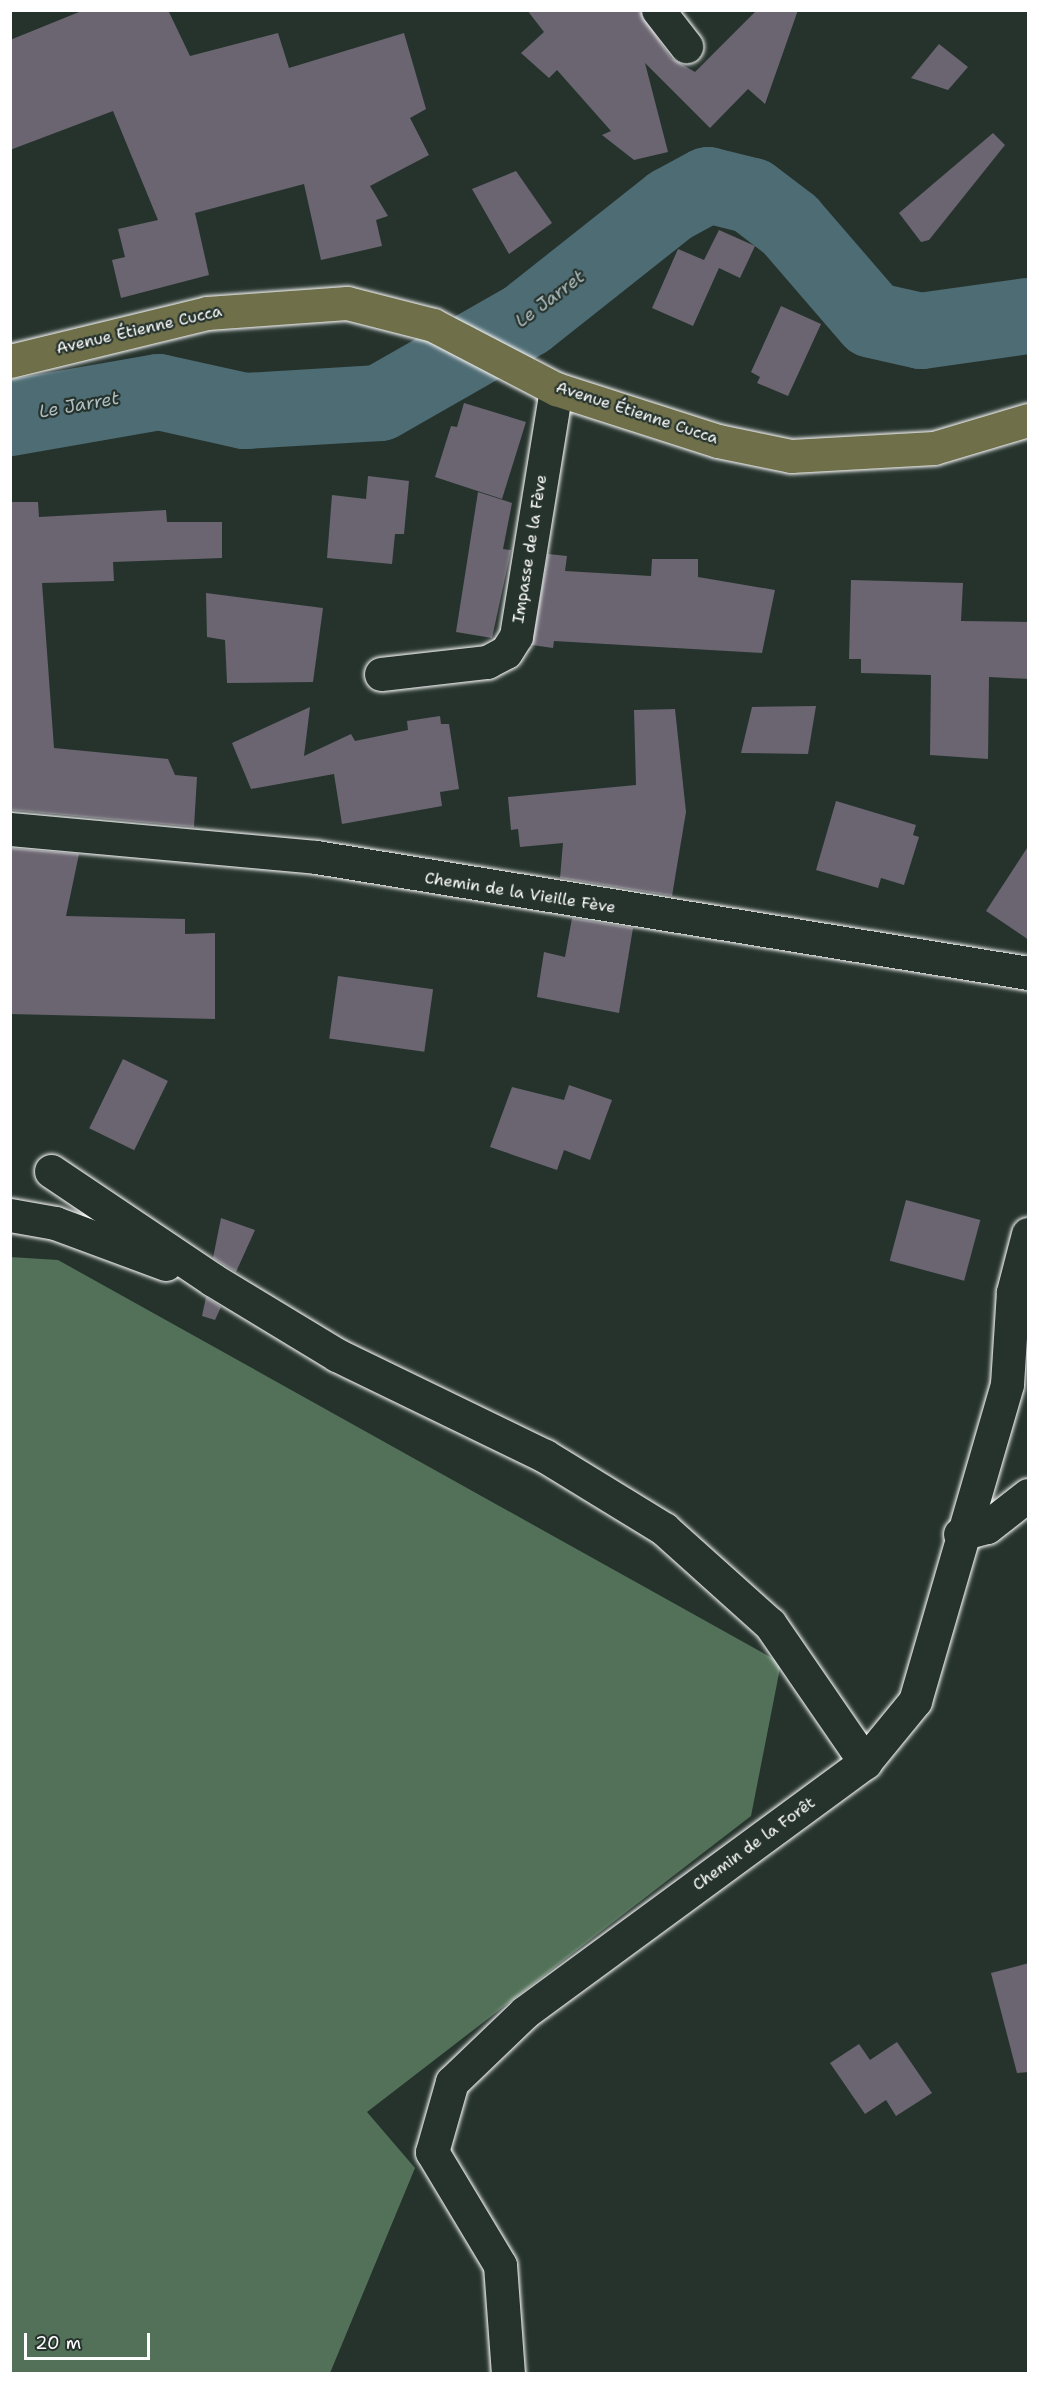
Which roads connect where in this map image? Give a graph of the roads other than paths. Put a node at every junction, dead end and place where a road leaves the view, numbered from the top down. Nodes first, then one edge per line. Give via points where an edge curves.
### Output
1 (658, 10) edge
2 (686, 46) dead end
3 (10, 361) edge
4 (556, 389) junction
5 (1029, 420) edge
6 (381, 674) dead end
7 (10, 829) edge
8 (1029, 973) edge
9 (51, 1171) dead end
10 (10, 1215) edge
11 (1029, 1234) edge
12 (213, 1280) junction
13 (1029, 1495) edge
14 (960, 1533) junction
15 (865, 1762) junction
16 (508, 2373) edge

1 - 2 street
3 - 4 main road, Avenue Étienne Cucca via 197,315 287,304 347,303 433,325
4 - 5 main road, Avenue Étienne Cucca via 699,435 792,456 934,448
4 - 6 street, Impasse de la Fève via 516,636 506,652 487,662
7 - 8 street, Chemin de la Vieille Fève via 316,857
9 - 12 street
10 - 12 street via 55,1223
11 - 14 street, Chemin de la Forêt via 1013,1292 1007,1384
12 - 15 street via 417,1397 545,1456 664,1529 770,1624
13 - 14 street via 987,1527
14 - 15 street, Chemin de la Forêt via 915,1701
15 - 16 street, Chemin de la Forêt via 525,2012 452,2082 432,2152 500,2265

